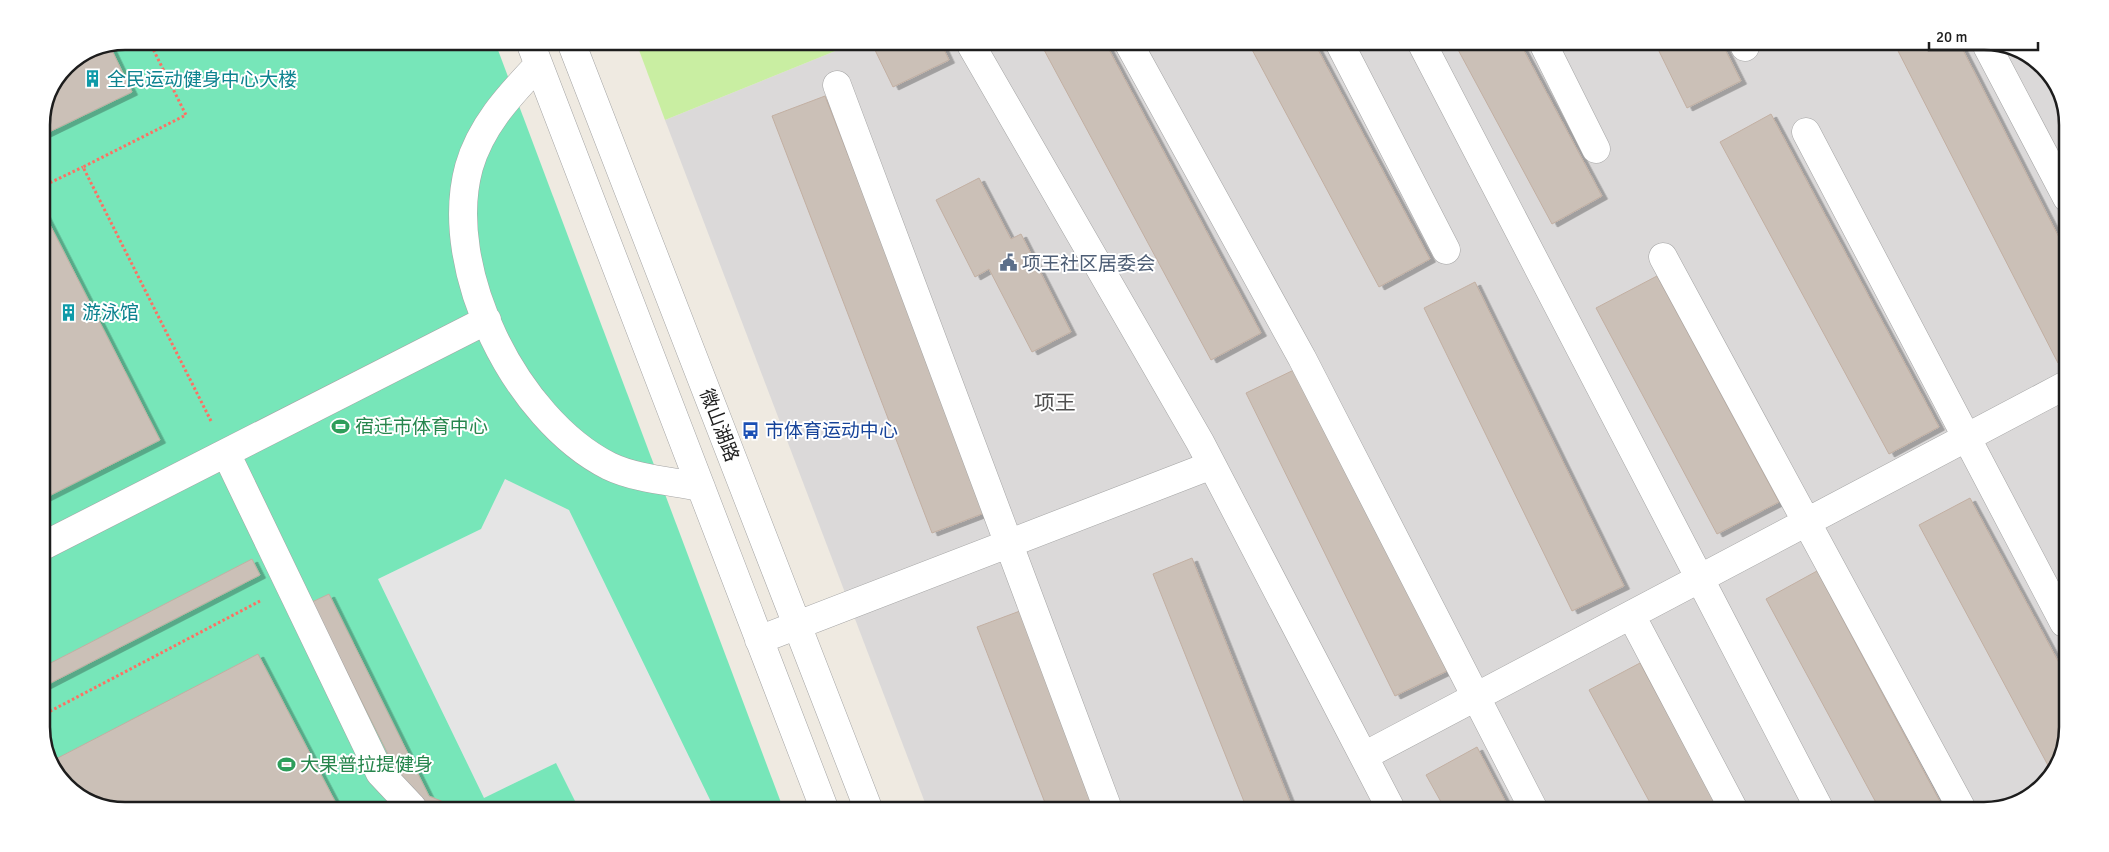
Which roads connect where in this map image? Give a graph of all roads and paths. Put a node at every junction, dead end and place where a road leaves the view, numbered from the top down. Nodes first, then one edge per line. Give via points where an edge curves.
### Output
1 (154, 50) edge
2 (574, 50) edge
3 (974, 50) edge
4 (1132, 50) edge
5 (1343, 50) edge
6 (1425, 50) edge
7 (1546, 50) edge
8 (1989, 50) edge
9 (534, 53) edge
10 (837, 85) dead end
11 (1806, 132) dead end
12 (1596, 149) dead end
13 (83, 167) junction
14 (50, 183) edge
15 (2059, 183) edge
16 (1446, 250) dead end
17 (1663, 257) dead end
18 (487, 320) junction
19 (2059, 389) edge
20 (1966, 438) junction
21 (226, 453) junction
22 (1212, 465) junction
23 (701, 487) junction
24 (1805, 523) junction
25 (50, 543) edge
26 (1009, 543) junction
27 (1700, 578) junction
28 (290, 586) junction
29 (2059, 614) edge
30 (1631, 615) junction
31 (797, 625) junction
32 (759, 640) junction
33 (1476, 697) junction
34 (50, 712) edge
35 (1364, 756) junction
36 (407, 802) edge
37 (822, 802) edge
38 (866, 802) edge
39 (1105, 802) edge
40 (1387, 802) edge
41 (1530, 802) edge
42 (1730, 802) edge
43 (1816, 802) edge
44 (1957, 802) edge

1 - 13 path via 186,115
2 - 31 street, 微山湖路
3 - 22 street
4 - 33 street via 1302,358
5 - 16 street
6 - 27 street
7 - 12 street
8 - 15 street
9 - 18 street via 478,144 463,198 468,256
9 - 23 street
10 - 26 street
11 - 20 street
13 - 14 path
13 - 21 path
17 - 24 street
18 - 21 street
18 - 23 street via 500,352 533,402 554,426 590,455 631,474
19 - 20 street
20 - 24 street
20 - 29 street
21 - 25 street
21 - 28 street
22 - 26 street
22 - 35 street
23 - 32 street
24 - 27 street
24 - 44 street
26 - 31 street
26 - 39 street
27 - 30 street
27 - 43 street
28 - 34 path
28 - 36 street via 380,773
30 - 33 street
30 - 42 street
31 - 32 street
31 - 38 street, 微山湖路
32 - 37 street
33 - 35 street
33 - 41 street
35 - 40 street

